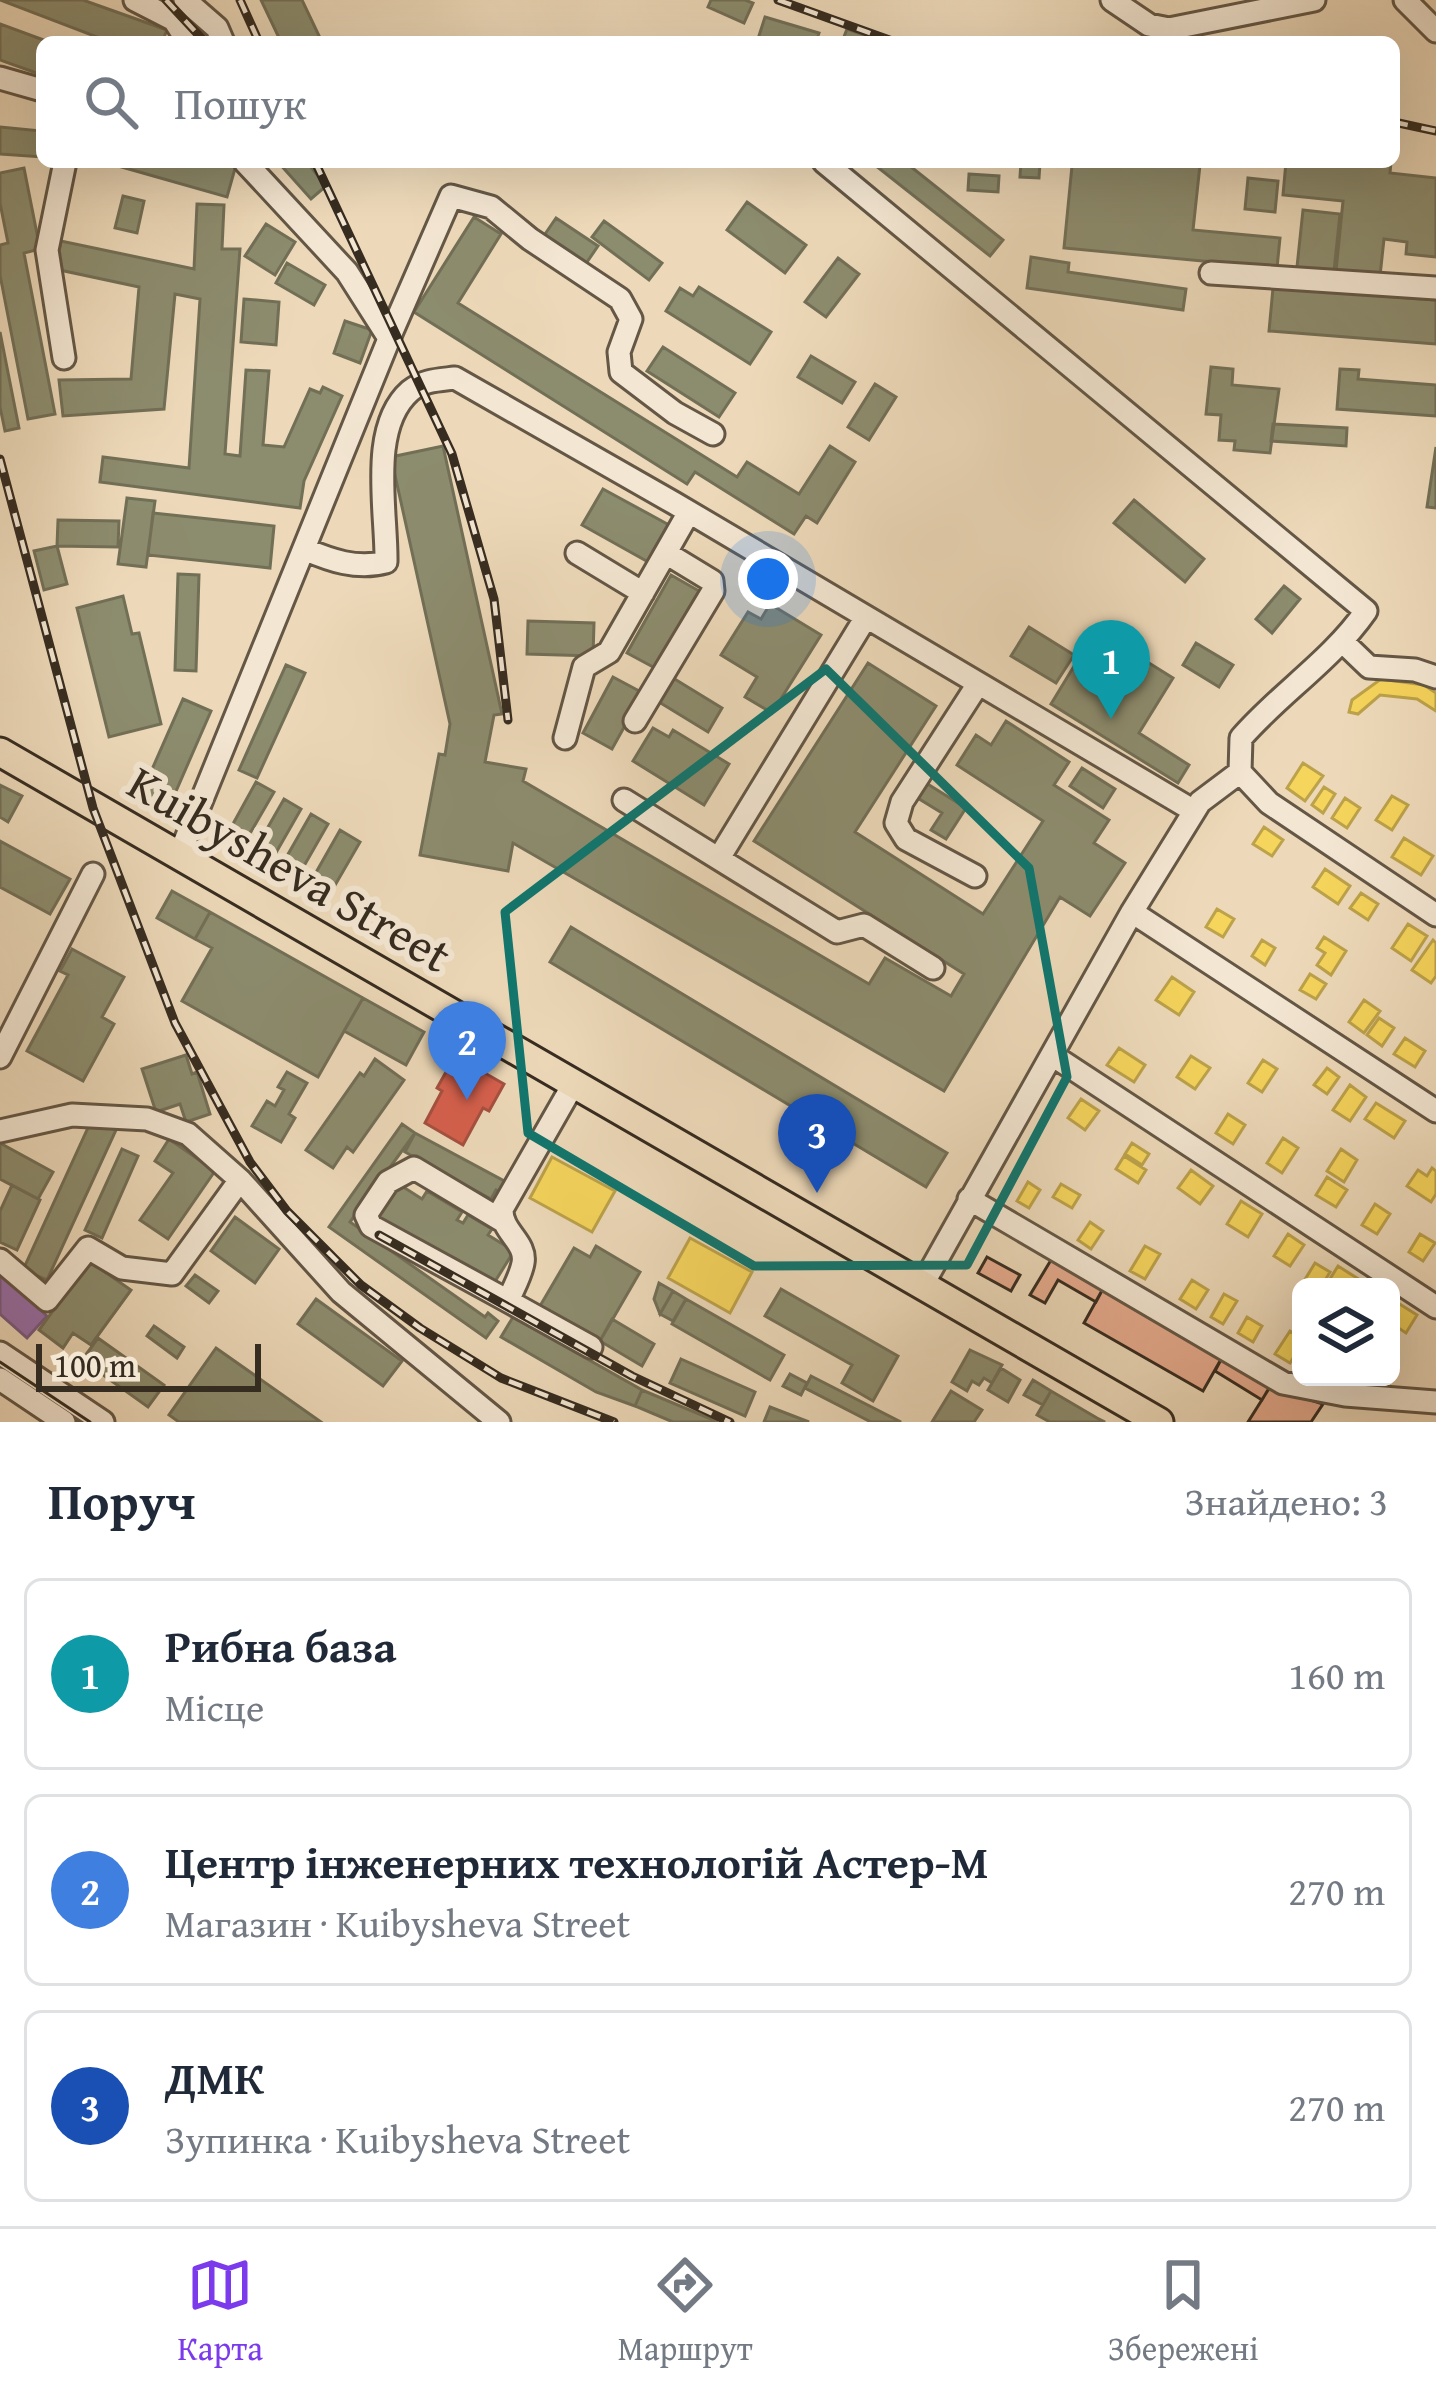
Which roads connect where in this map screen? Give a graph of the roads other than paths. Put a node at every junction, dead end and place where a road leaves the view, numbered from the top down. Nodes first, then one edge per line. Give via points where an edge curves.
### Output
1 (135, 0) edge
2 (185, 0) edge
3 (1112, 0) edge
4 (1314, 0) edge
5 (1405, 0) edge
6 (1434, 25) edge
7 (184, 36) edge
8 (220, 36) edge
9 (0, 79) edge
10 (36, 88) edge
11 (64, 168) edge
12 (251, 168) edge
13 (831, 168) edge
14 (1211, 274) dead end
15 (1436, 288) edge
16 (389, 338) junction
17 (64, 358) dead end
18 (713, 434) dead end
19 (689, 512) junction
20 (304, 549) junction
21 (577, 553) dead end
22 (666, 553) junction
23 (643, 593) junction
24 (866, 617) junction
25 (1344, 643) junction
26 (1436, 677) edge
27 (978, 684) junction
28 (635, 721) dead end
29 (565, 738) dead end
30 (0, 752) edge
31 (1240, 772) junction
32 (624, 800) dead end
33 (1194, 811) junction
34 (179, 856) junction
35 (719, 858) junction
36 (93, 874) dead end
37 (975, 876) dead end
38 (1132, 912) junction
39 (1436, 915) edge
40 (933, 968) dead end
41 (1052, 1054) junction
42 (0, 1057) edge
43 (574, 1083) junction
44 (1436, 1111) edge
45 (0, 1131) edge
46 (240, 1180) junction
47 (969, 1199) junction
48 (501, 1220) junction
49 (0, 1260) edge
50 (923, 1284) junction
51 (508, 1301) junction
52 (1436, 1307) edge
53 (591, 1347) dead end
54 (0, 1353) edge
55 (0, 1379) edge
56 (1436, 1402) edge
57 (64, 1422) edge
58 (103, 1422) edge
59 (499, 1422) edge
60 (1160, 1422) edge

1 - 7 street via 174,20
2 - 8 street
3 - 4 street via 1149,26 1169,29
5 - 6 street
9 - 10 street
11 - 17 street via 47,250
12 - 16 street via 347,272
13 - 25 street via 1366,611
14 - 15 street
16 - 18 street via 452,196 491,207 620,299 631,319 621,372
16 - 20 street
19 - 20 street via 454,378 411,389 395,408 381,466 386,562 333,562
19 - 22 street
19 - 24 street
20 - 34 street
21 - 23 street
22 - 23 street
22 - 28 street via 712,581 712,591
23 - 29 street via 609,652 584,667
24 - 27 street
24 - 35 street
25 - 26 street via 1369,667
25 - 31 street via 1240,738
27 - 33 street
27 - 37 street via 896,823 906,839
30 - 34 main road, Kuibysheva Street
31 - 33 street
31 - 39 street via 1269,803
32 - 35 street
33 - 38 street
34 - 43 main road, Kuibysheva Street
35 - 40 street via 837,932 864,925
36 - 42 street
38 - 41 street
38 - 44 street
41 - 47 street
41 - 52 street
43 - 48 street
43 - 50 main road, Kuibysheva Street
45 - 46 street via 72,1114 147,1119 188,1134
46 - 49 street via 172,1274 122,1268 88,1248 47,1300
46 - 59 street via 341,1292
47 - 50 street
47 - 56 street via 1283,1383
48 - 51 street via 524,1262
48 - 51 street via 414,1168 388,1182 366,1215 371,1226
50 - 60 main road, Kuibysheva Street
51 - 53 street
54 - 58 street
55 - 57 street

